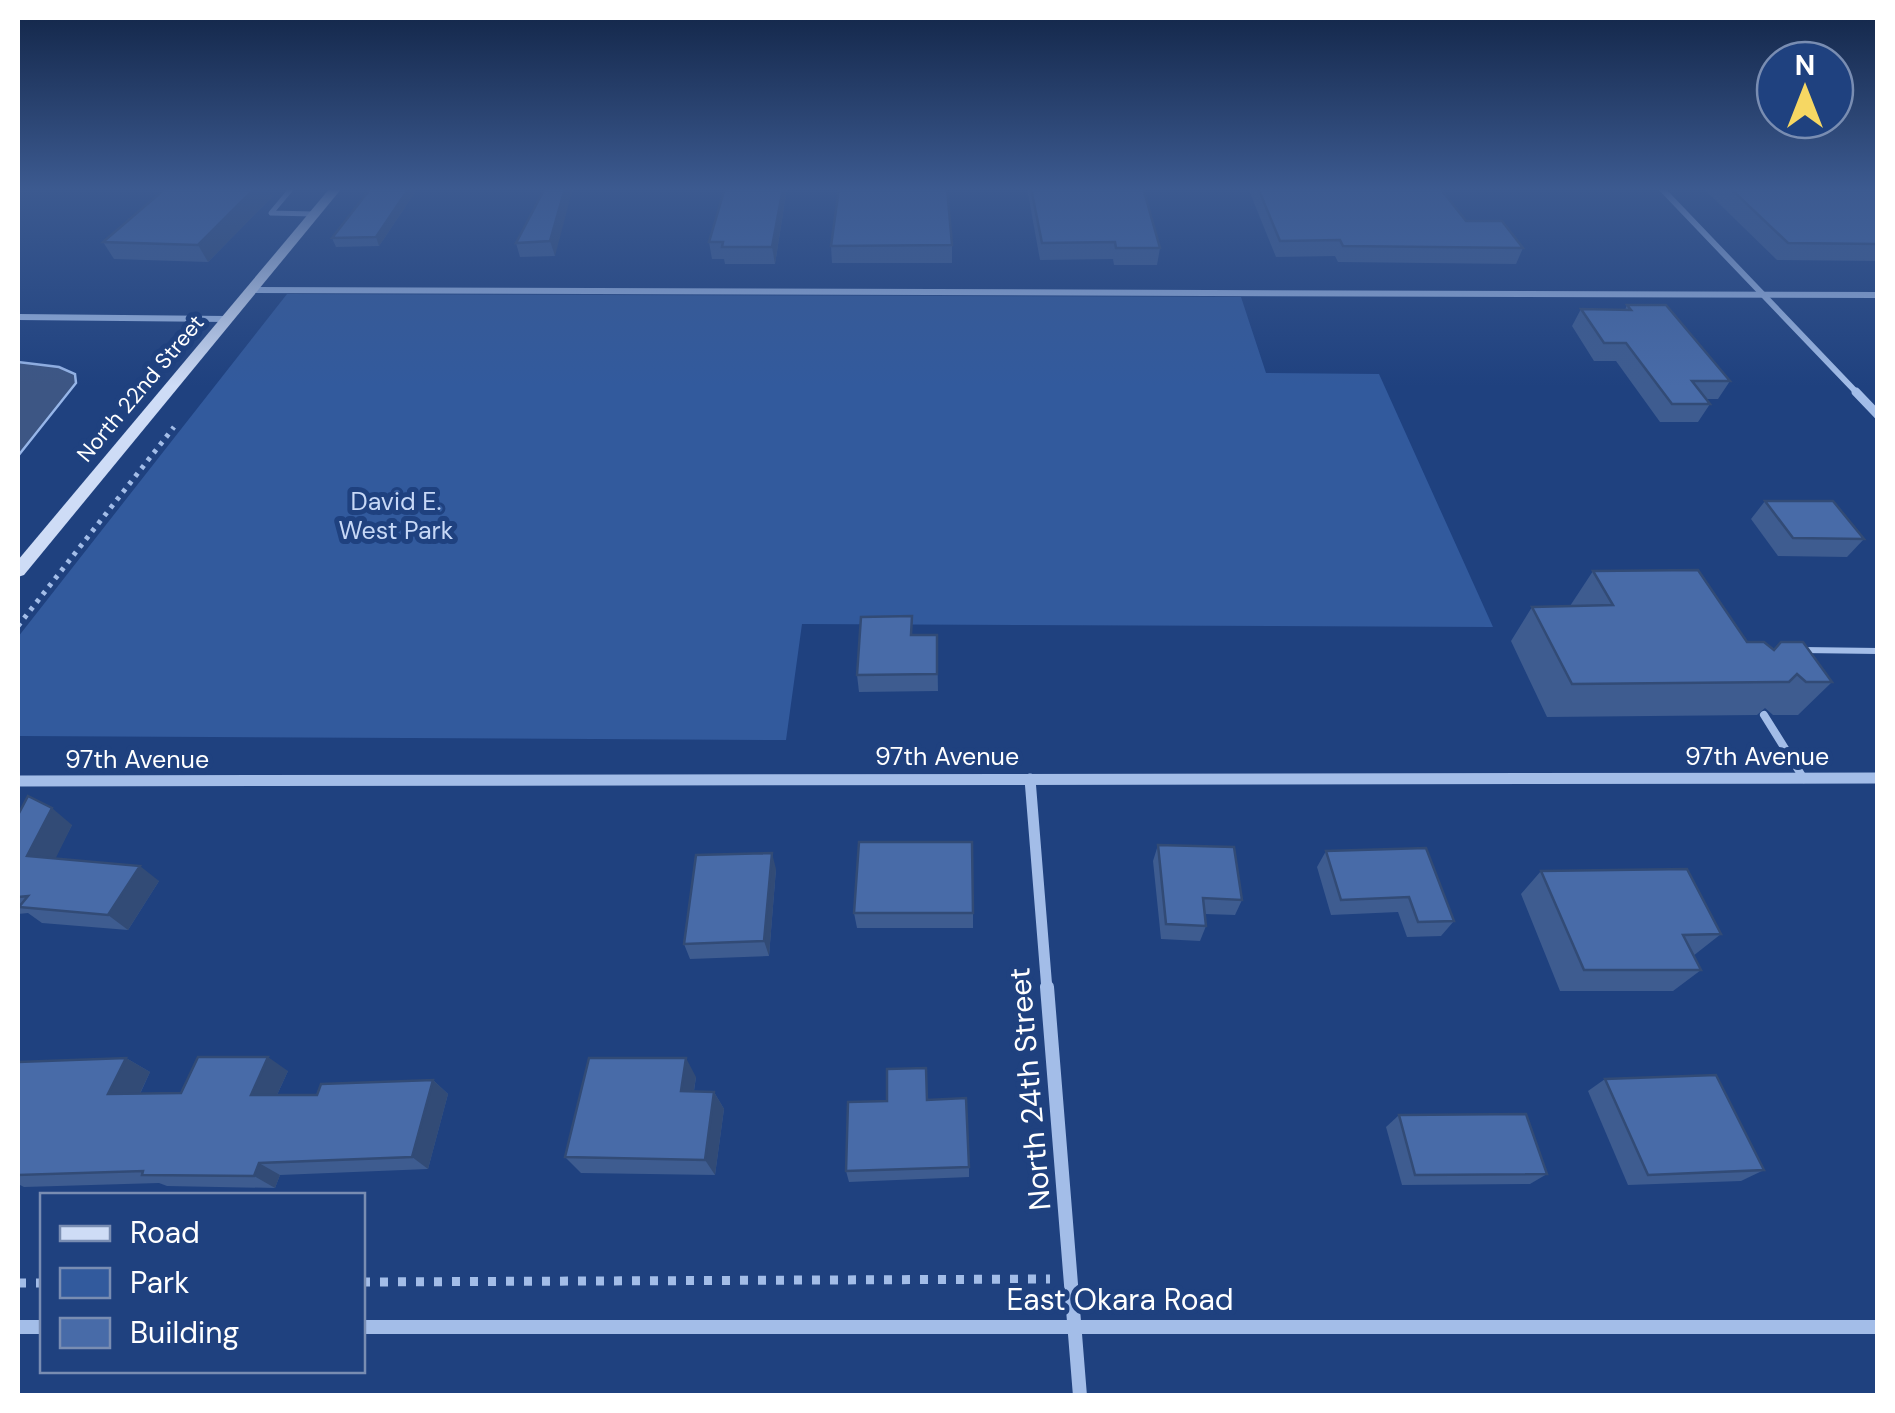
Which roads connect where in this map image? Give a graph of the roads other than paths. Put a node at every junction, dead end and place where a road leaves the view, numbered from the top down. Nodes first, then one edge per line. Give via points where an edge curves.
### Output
1 (281, 254) edge
2 (1721, 254) edge
3 (252, 290) junction
4 (1760, 296) junction
5 (1878, 296) edge
6 (18, 317) edge
7 (227, 319) junction
8 (1878, 415) edge
9 (18, 570) edge
10 (1801, 650) edge
11 (1878, 652) edge
12 (1764, 715) edge
13 (1030, 778) junction
14 (1804, 778) junction
15 (1878, 778) edge
16 (18, 782) edge
17 (365, 1327) edge
18 (1076, 1327) junction
19 (1878, 1327) edge
20 (1080, 1396) edge

1 - 3 street, North 22nd Street
2 - 4 street
3 - 4 street
3 - 7 street, North 22nd Street
4 - 5 street
4 - 8 street
6 - 7 street
7 - 9 street, North 22nd Street
10 - 11 lane
12 - 14 lane
13 - 14 street, 97th Avenue
13 - 16 street, 97th Avenue
13 - 18 street, North 24th Street
14 - 15 street, 97th Avenue
17 - 18 street, East Okara Road
18 - 19 street, East Okara Road
18 - 20 street, North 24th Street

